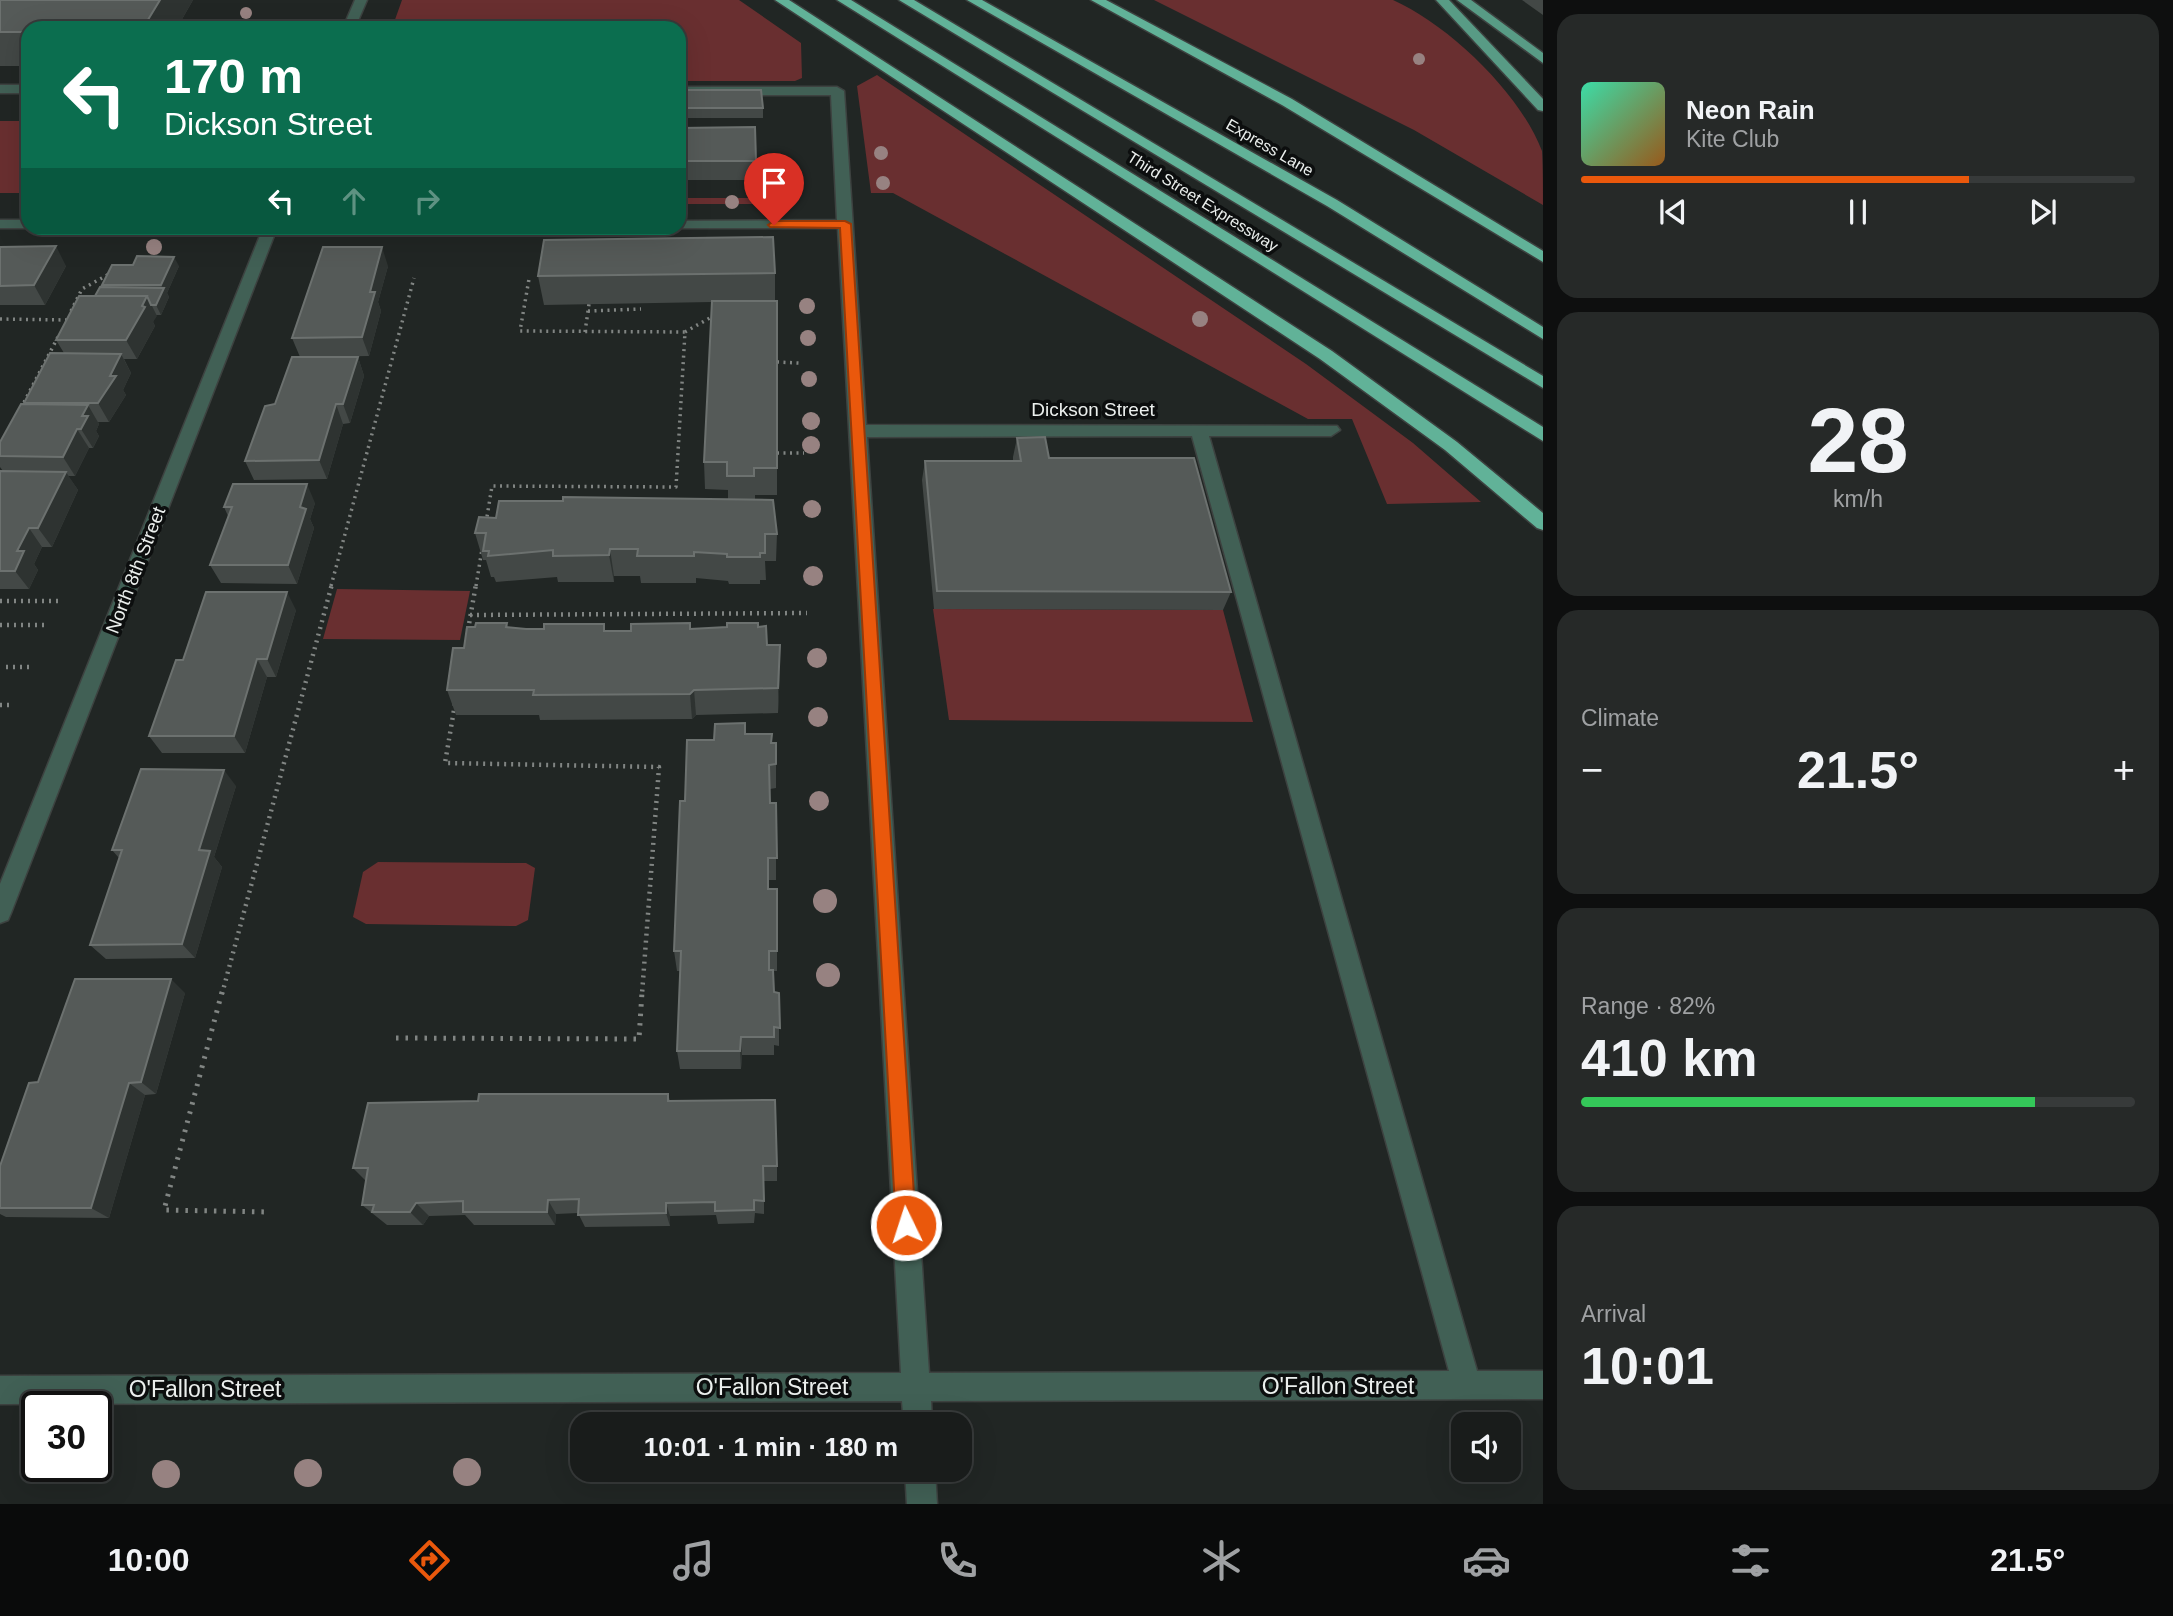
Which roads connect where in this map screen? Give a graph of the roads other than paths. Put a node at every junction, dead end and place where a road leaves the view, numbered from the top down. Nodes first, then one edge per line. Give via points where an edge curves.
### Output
1 (360, 0) edge
2 (781, 0) edge
3 (843, 0) edge
4 (905, 0) edge
5 (973, 0) edge
6 (1097, 0) edge
7 (1463, 0) edge
8 (1438, 3) edge
9 (352, 21) edge
10 (1543, 59) edge
11 (0, 89) edge
12 (21, 89) edge
13 (686, 90) edge
14 (1543, 107) edge
15 (0, 224) edge
16 (21, 224) edge
17 (845, 224) junction
18 (686, 225) edge
19 (267, 235) edge
20 (1543, 257) edge
21 (1543, 334) edge
22 (1543, 383) edge
23 (1199, 430) junction
24 (1331, 430) dead end
25 (856, 431) junction
26 (1543, 435) edge
27 (1543, 523) edge
28 (0, 913) edge
29 (1467, 1385) junction
30 (1543, 1385) edge
31 (916, 1387) junction
32 (0, 1390) edge
33 (917, 1412) edge
34 (921, 1482) edge
35 (922, 1504) edge

1 - 9 street
2 - 27 highway via 1326,355 1440,438
3 - 26 highway, Third Street Expressway
4 - 22 highway
5 - 21 highway, Express Lane via 1332,203
6 - 20 highway via 1287,102
7 - 10 main road
8 - 14 main road via 1507,65
11 - 12 street
13 - 17 street via 837,91
15 - 16 street
17 - 18 street
17 - 25 street
19 - 28 street, North 8th Street
23 - 24 street, Dickson Street
23 - 25 street, Dickson Street
23 - 29 street
25 - 31 street
29 - 30 street, O'Fallon Street
29 - 31 street, O'Fallon Street
31 - 32 street, O'Fallon Street
31 - 33 street
34 - 35 street

